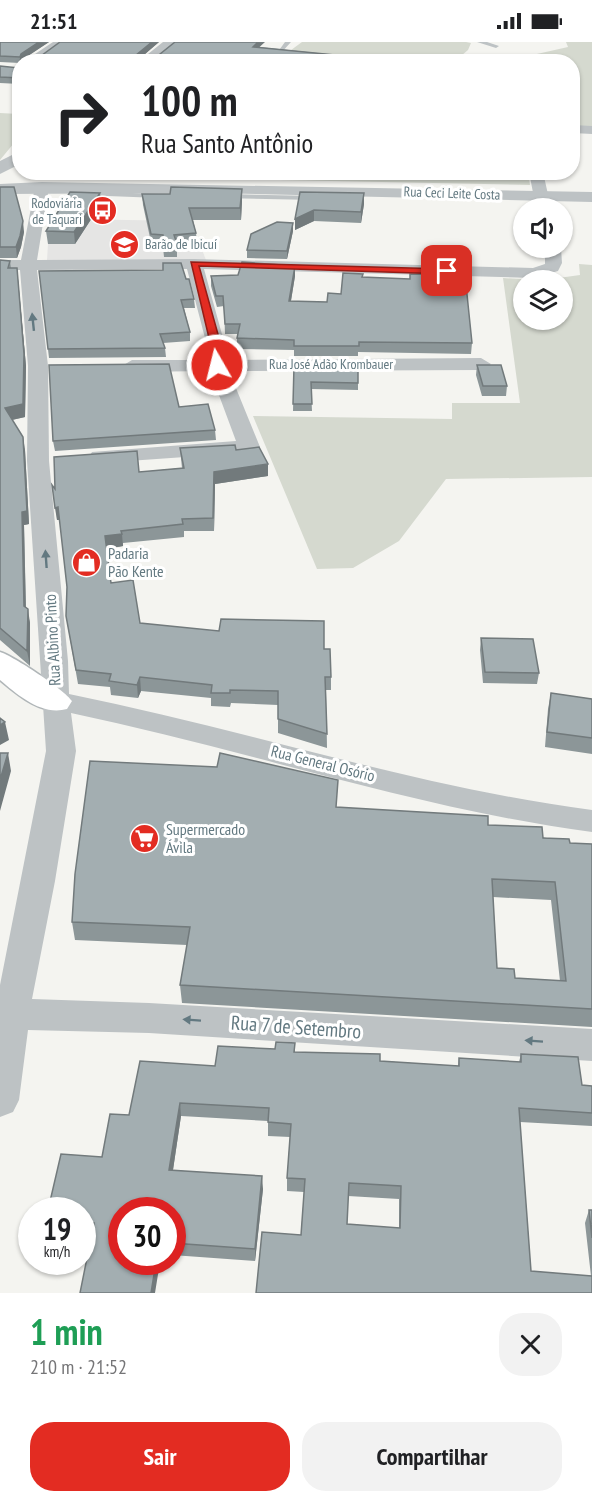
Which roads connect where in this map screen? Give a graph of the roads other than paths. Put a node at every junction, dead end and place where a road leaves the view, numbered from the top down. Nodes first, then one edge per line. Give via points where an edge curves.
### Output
1 (61, 42) edge
2 (179, 42) edge
3 (288, 42) edge
4 (480, 42) edge
5 (496, 46) dead end
6 (279, 52) edge
7 (41, 54) edge
8 (159, 54) edge
9 (168, 54) edge
10 (40, 180) edge
11 (44, 180) edge
12 (82, 180) edge
13 (0, 189) edge
14 (592, 190) edge
15 (540, 191) edge
16 (592, 197) edge
17 (554, 258) edge
18 (194, 264) junction
19 (0, 265) edge
20 (28, 265) junction
21 (481, 364) edge
22 (217, 365) junction
23 (38, 366) junction
24 (62, 366) edge
25 (109, 366) edge
26 (84, 458) edge
27 (62, 459) edge
28 (38, 461) junction
29 (0, 663) edge
30 (55, 701) junction
31 (592, 821) edge
32 (6, 1012) edge
33 (592, 1045) edge
34 (0, 1100) edge

1 - 7 street
2 - 8 street
2 - 9 street
3 - 6 lane
4 - 5 lane
10 - 13 street, Rua Ceci Leite Costa
11 - 20 street, Rua Albino Pinto
12 - 15 street, Rua Ceci Leite Costa
14 - 15 street, Rua Ceci Leite Costa
15 - 16 street, Rua Ceci Leite Costa
17 - 18 street via 552,267 534,273
18 - 20 street
18 - 22 street via 214,338
19 - 20 street
23 -> 20 street, Rua Albino Pinto
21 - 22 street, Rua José Adão Krombauer
22 - 25 street, Rua José Adão Krombauer
22 - 26 street via 249,447
23 - 24 street
23 - 28 street, Rua Albino Pinto
27 - 28 street
30 -> 28 street, Rua Albino Pinto
29 - 30 main road
30 - 31 street, Rua General Osório via 467,799
30 - 32 street, Rua Albino Pinto via 61,751 39,881
33 -> 32 street, Rua 7 de Setembro
32 - 34 street, Rua Albino Pinto

